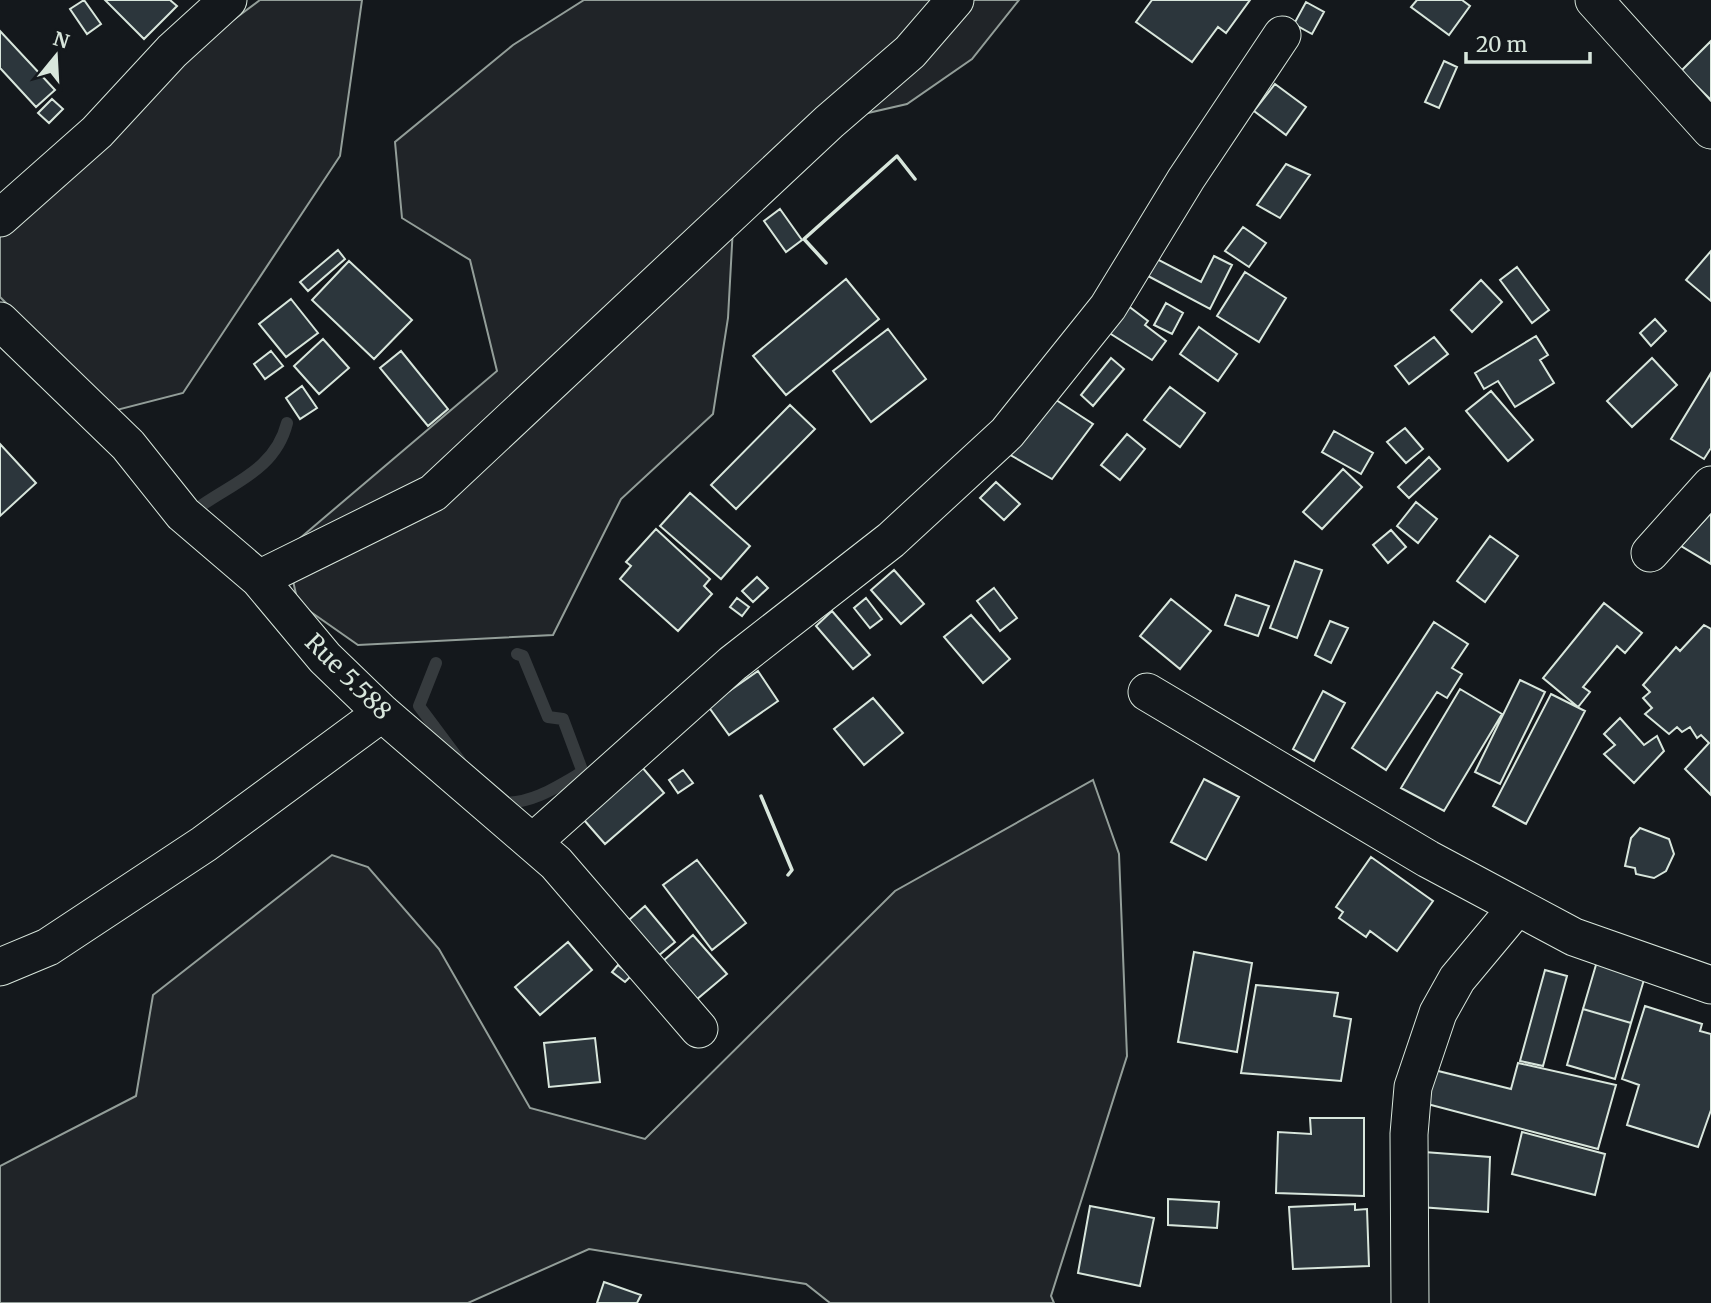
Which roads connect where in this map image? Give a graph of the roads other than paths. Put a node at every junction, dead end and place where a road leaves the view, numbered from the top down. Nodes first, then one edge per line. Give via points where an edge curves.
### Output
1 (228, 0) edge
2 (955, 0) edge
3 (1594, 0) edge
4 (1282, 36) dead end
5 (1711, 130) edge
6 (0, 218) edge
7 (2, 327) edge
8 (1711, 485) edge
9 (1650, 553) dead end
10 (259, 579) junction
11 (1147, 692) dead end
12 (382, 713) junction
13 (533, 842) junction
14 (1517, 907) junction
15 (0, 967) edge
16 (1711, 985) edge
17 (699, 1029) dead end
18 (1410, 1303) edge

1 - 6 street via 172,51 96,132
2 - 10 street via 910,51 433,493
3 - 5 street
4 - 13 street via 1186,179 1108,307 1007,433 891,540 732,664
7 - 10 street, Rue 5.588 via 128,445 183,514
8 - 9 street
10 - 12 street, Rue 5.588 via 325,658
11 - 14 street
12 - 13 street, Rue 5.588
12 - 15 street via 204,844 48,947
13 - 17 street, Rue 5.588
14 - 16 street via 1574,937
14 - 18 street via 1457,978 1438,1013 1413,1087

